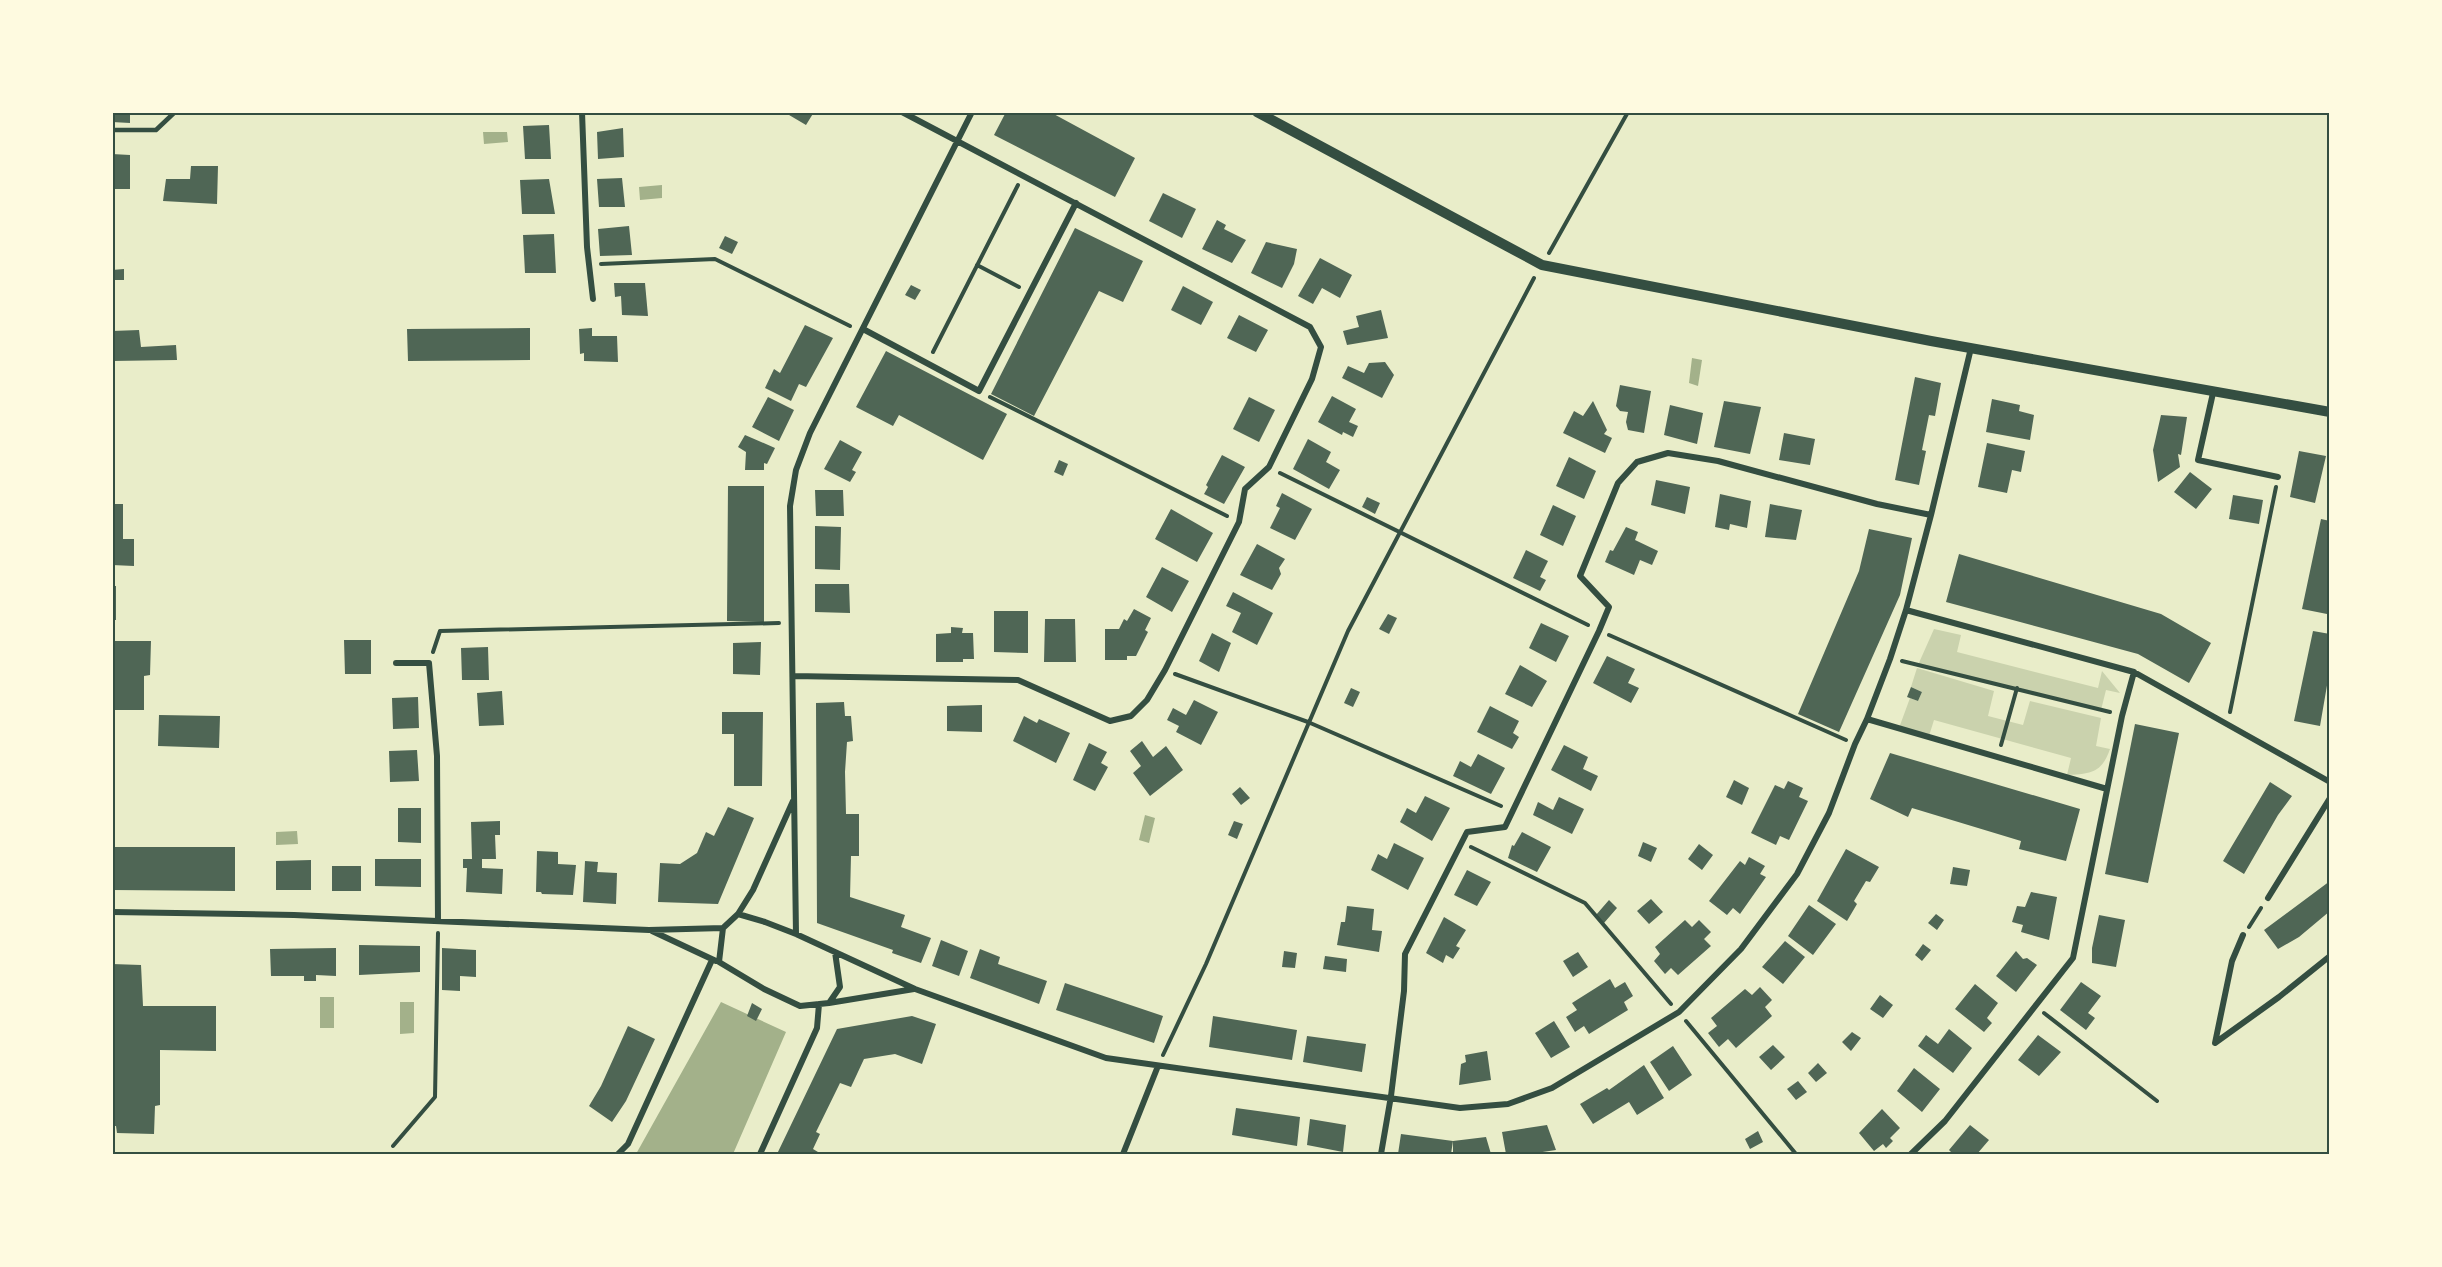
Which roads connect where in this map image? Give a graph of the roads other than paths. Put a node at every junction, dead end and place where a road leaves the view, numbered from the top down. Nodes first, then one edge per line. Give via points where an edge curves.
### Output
1 (175, 112) edge
2 (582, 112) edge
3 (902, 112) edge
4 (972, 112) edge
5 (1257, 112) edge
6 (112, 130) edge
7 (957, 142) junction
8 (1076, 203) junction
9 (593, 299) dead end
10 (862, 329) junction
11 (1971, 348) junction
12 (2213, 393) junction
13 (2330, 412) edge
14 (2278, 477) road end
15 (1930, 515) junction
16 (1906, 610) junction
17 (396, 663) dead end
18 (2134, 672) junction
19 (793, 676) junction
20 (1867, 719) junction
21 (2330, 782) edge
22 (2108, 789) junction
23 (795, 798) junction
24 (2330, 798) edge
25 (2268, 898) road end
26 (112, 912) edge
27 (738, 914) junction
28 (438, 921) junction
29 (723, 928) junction
30 (649, 930) junction
31 (796, 934) junction
32 (2243, 935) road end
33 (835, 952) junction
34 (2330, 956) edge
35 (716, 961) junction
36 (915, 989) junction
37 (829, 1003) junction
38 (819, 1004) junction
39 (1158, 1066) junction
40 (1391, 1096) junction
41 (618, 1155) edge
42 (760, 1155) edge
43 (1123, 1155) edge
44 (1381, 1155) edge
45 (1911, 1155) edge

1 - 6 lane via 156,130
2 - 9 street
3 - 7 street
4 - 7 street
5 - 11 street via 1542,265
7 - 8 street
7 - 10 street
8 - 10 street via 979,391
8 - 19 street via 1310,327 1321,347 1312,380 1269,467 1245,489 1239,522 1166,670 1148,700 1131,716 1110,720 1018,680
10 - 19 street via 810,433 796,470 790,506
11 - 12 street
11 - 15 street
12 - 13 street
12 - 14 street via 2198,460
15 - 16 street
15 - 40 street via 1718,461 1668,453 1637,462 1618,483 1580,576 1609,607 1514,811 1505,827 1467,832 1405,954
16 - 18 street
16 - 20 street
17 - 28 street via 429,663 437,756
18 - 21 street
18 - 22 street
19 - 23 street
20 - 22 street
20 - 40 street via 1830,813 1797,874 1741,949 1679,1012 1552,1088 1508,1104 1460,1108
22 - 45 street via 2073,958 1945,1121
23 - 27 street
23 - 31 street
24 - 25 street
26 - 28 street
27 - 29 street
27 - 31 street
28 - 30 street
29 - 30 street
29 - 35 street
30 - 35 street
31 - 33 street
32 - 34 street via 2232,961 2215,1043
33 - 36 street
33 - 37 street via 840,987
35 - 38 street via 800,1006
35 - 41 street via 628,1144
36 - 37 street
36 - 39 street via 1106,1058
37 - 38 street
38 - 42 street via 817,1028
39 - 40 street
39 - 43 street
40 - 44 street

